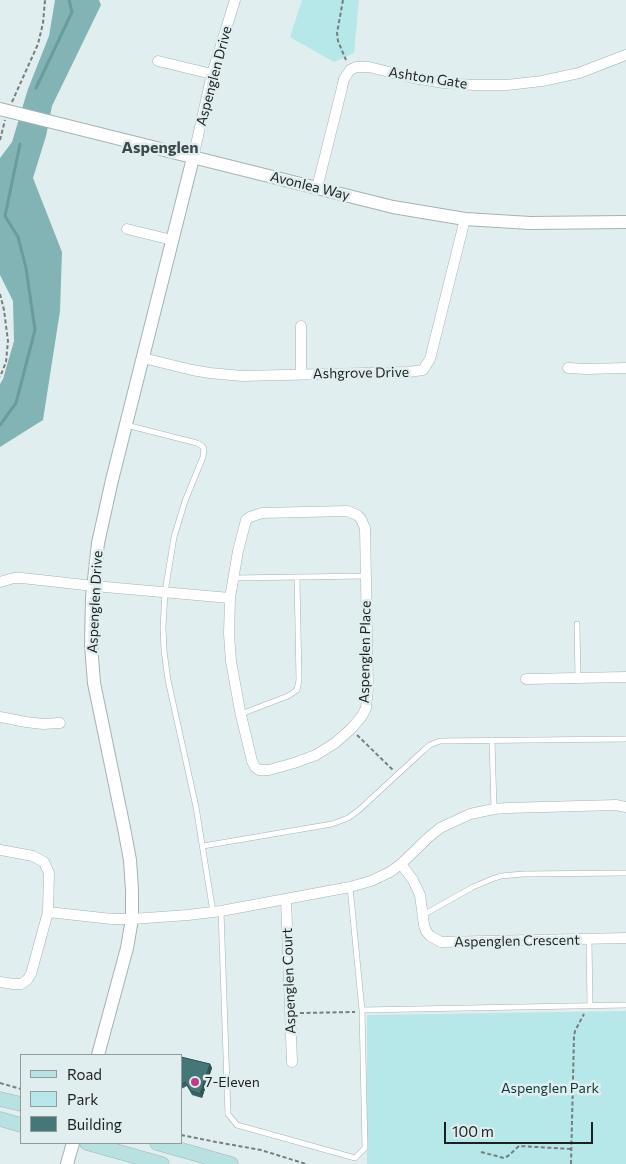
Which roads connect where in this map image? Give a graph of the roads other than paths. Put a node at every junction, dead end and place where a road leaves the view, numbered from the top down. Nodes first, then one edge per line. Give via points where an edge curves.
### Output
1 (235, 0) edge
2 (626, 55) edge
3 (158, 61) dead end
4 (212, 74) junction
5 (4, 110) edge
6 (192, 158) junction
7 (317, 188) junction
8 (465, 219) junction
9 (626, 222) edge
10 (127, 229) dead end
11 (172, 240) junction
12 (301, 326) dead end
13 (143, 358) junction
14 (568, 368) dead end
15 (626, 368) edge
16 (301, 374) junction
17 (126, 425) junction
18 (366, 576) junction
19 (297, 577) junction
20 (233, 578) junction
21 (0, 582) edge
22 (94, 586) junction
23 (165, 592) junction
24 (230, 598) junction
25 (577, 624) dead end
26 (626, 677) edge
27 (578, 678) junction
28 (526, 679) dead end
29 (241, 714) junction
30 (0, 717) edge
31 (60, 723) dead end
32 (626, 739) edge
33 (492, 740) junction
34 (626, 808) edge
35 (494, 809) junction
36 (203, 846) junction
37 (0, 850) edge
38 (400, 864) junction
39 (626, 873) edge
40 (350, 887) junction
41 (286, 899) junction
42 (48, 912) junction
43 (217, 912) junction
44 (423, 915) junction
45 (132, 919) junction
46 (626, 938) edge
47 (589, 939) junction
48 (0, 982) edge
49 (626, 1005) edge
50 (587, 1006) junction
51 (362, 1010) junction
52 (98, 1054) edge
53 (292, 1062) dead end
54 (0, 1099) edge
55 (20, 1104) edge
56 (0, 1119) edge
57 (20, 1125) edge
58 (73, 1144) edge
59 (91, 1144) edge
60 (161, 1144) edge
61 (67, 1164) edge
62 (162, 1164) edge
63 (231, 1164) edge

1 - 4 street, Aspenglen Drive
2 - 7 street, Ashton Gate via 579,73 507,85 444,83 356,67 344,79
3 - 4 street
4 - 6 street, Aspenglen Drive
5 - 6 street, Avonlea Way
6 - 7 street, Avonlea Way
6 - 11 street, Aspenglen Drive
7 - 8 street, Avonlea Way via 393,207
8 - 9 street, Avonlea Way via 530,223
8 - 16 street, Ashgrove Drive via 430,359 423,370
10 - 11 street
11 - 13 street, Aspenglen Drive
12 - 16 street
13 - 16 street, Ashgrove Drive via 226,375
13 - 17 street, Aspenglen Drive
14 - 15 street
17 - 22 street, Aspenglen Drive via 98,544
17 - 23 lane via 197,443 204,449 174,537
18 - 19 lane
18 - 20 street, Aspenglen Place via 364,524 357,515 347,511 262,513 250,517 243,530
18 - 29 street, Aspenglen Place via 368,688 366,708 357,722 335,743 316,755 259,770 252,762
19 - 20 lane
19 - 29 lane via 297,690
20 - 24 street, Aspenglen Place
21 - 22 street via 14,578
22 - 23 street
22 - 45 street, Aspenglen Drive via 91,645 94,683 130,860
23 - 24 street
23 - 36 lane via 163,627 168,680
24 - 29 street, Aspenglen Place via 231,661
25 - 27 lane
26 - 27 street
27 - 28 street
30 - 31 street via 43,724
32 - 33 lane
33 - 35 lane
33 - 36 lane via 435,743 359,810 340,821
34 - 35 street via 616,805
35 - 38 street via 448,823
36 - 43 lane
37 - 42 street via 33,856 44,862 49,873
38 - 40 street via 381,877
38 - 44 street, Aspenglen Crescent via 416,887
39 - 44 lane via 501,876 473,887
40 - 41 street
40 - 51 lane
41 - 43 street
41 - 53 street, Aspenglen Court
42 - 45 street
42 - 48 street via 27,980 21,984
43 - 45 street
43 - 51 lane via 228,1114 237,1125 355,1158 365,1148
44 - 47 street, Aspenglen Crescent via 426,931 441,942
45 - 52 street, Aspenglen Drive
46 - 47 street, Aspenglen Crescent
47 - 50 lane
49 - 50 lane
50 - 51 lane
54 - 55 main road
56 - 57 main road
58 - 61 street
59 - 62 main road
60 - 63 main road

